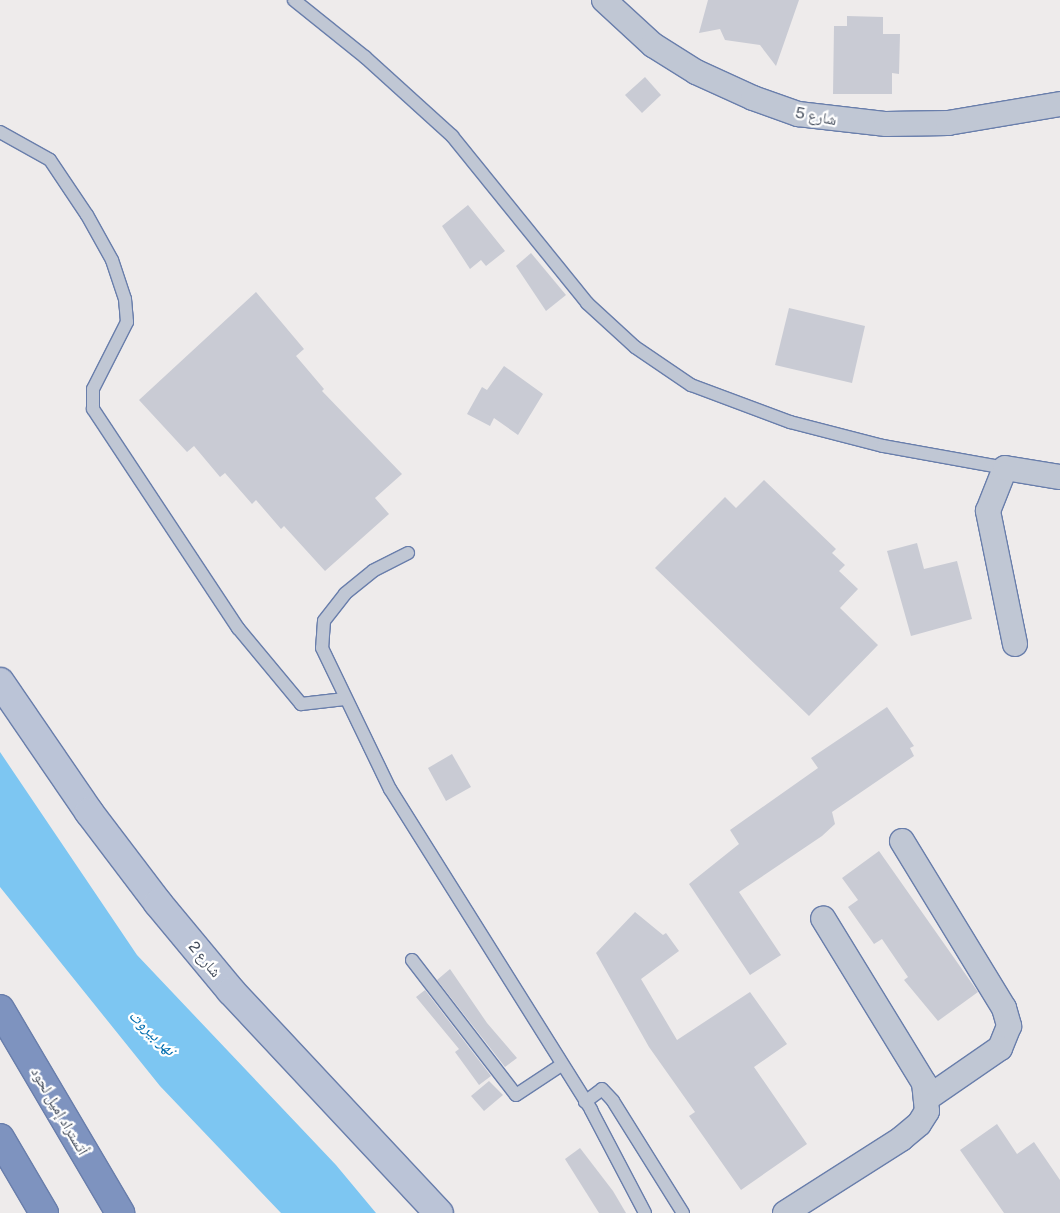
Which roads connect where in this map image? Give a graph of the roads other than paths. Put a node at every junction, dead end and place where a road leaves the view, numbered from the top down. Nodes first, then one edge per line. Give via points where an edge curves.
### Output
1 (294, 0) edge
2 (604, 0) edge
3 (1060, 104) edge
4 (0, 132) edge
5 (1005, 468) junction
6 (1060, 477) edge
7 (408, 553) dead end
8 (1015, 644) dead end
9 (0, 682) edge
10 (345, 699) junction
11 (902, 841) dead end
12 (823, 918) dead end
13 (412, 960) dead end
14 (0, 1010) edge
15 (560, 1066) junction
16 (929, 1097) junction
17 (585, 1102) junction
18 (0, 1138) edge
19 (44, 1213) edge
20 (120, 1213) edge
21 (439, 1213) edge
22 (645, 1213) edge
23 (683, 1213) edge
24 (785, 1213) edge

1 - 5 lane via 365,57 452,136 587,303 635,347 683,380 790,422 883,446
2 - 3 street, شارع 5 via 653,45 696,72 798,114 886,124 948,123
4 - 10 lane via 50,160 112,260 125,298 127,322 92,389 93,409 238,628 301,704
5 - 6 street
5 - 8 street via 988,510
7 - 10 lane via 373,571 345,594 324,622 322,648
9 - 21 street, شارع 2 via 88,812 158,903 230,990
10 - 15 lane via 390,789
11 - 16 street via 1004,1008 1009,1026 1000,1048
12 - 16 street via 924,1083
13 - 15 lane via 516,1094
14 - 20 highway, أتستراد إميل لحود
15 - 17 lane
16 - 24 street via 927,1111 919,1124 901,1139
17 - 22 lane
17 - 23 lane via 602,1089 613,1100
18 - 19 highway

